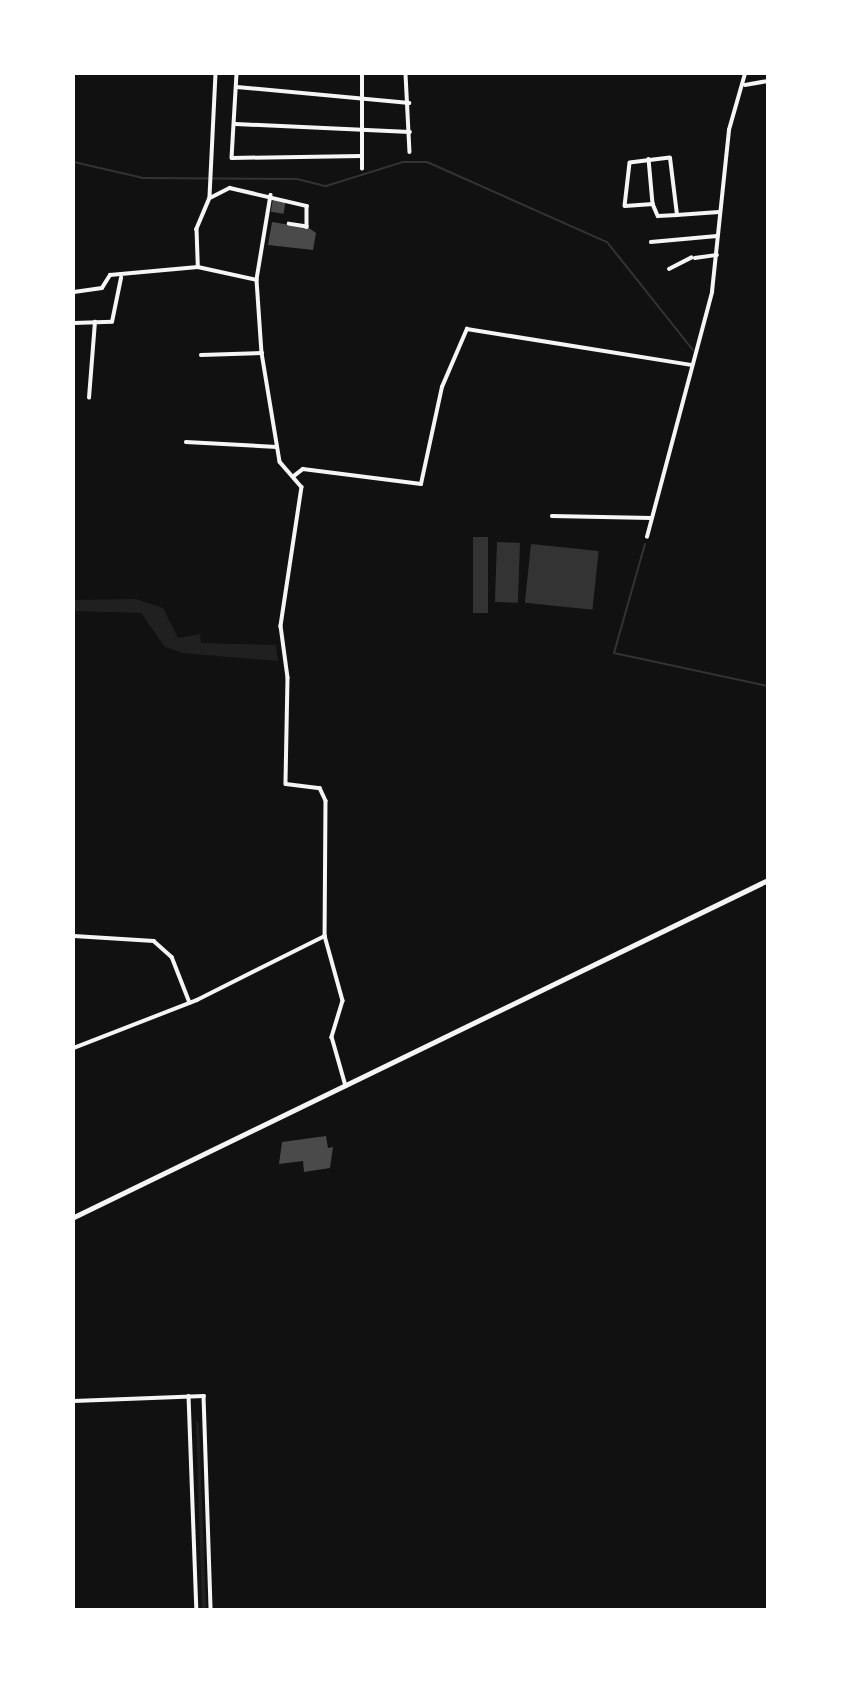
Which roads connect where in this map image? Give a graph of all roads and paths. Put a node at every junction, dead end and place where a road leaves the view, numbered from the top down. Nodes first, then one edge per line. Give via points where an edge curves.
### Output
1 (216, 74) edge
2 (237, 74) edge
3 (362, 74) edge
4 (406, 74) edge
5 (745, 74) edge
6 (768, 81) edge
7 (745, 85) junction
8 (236, 87) junction
9 (362, 101) junction
10 (409, 103) junction
11 (236, 124) junction
12 (361, 132) junction
13 (410, 132) junction
14 (410, 152) dead end
15 (361, 156) junction
16 (649, 159) junction
17 (362, 169) dead end
18 (271, 195) junction
19 (210, 198) junction
20 (653, 204) junction
21 (719, 212) junction
22 (677, 215) junction
23 (289, 224) dead end
24 (717, 236) junction
25 (651, 242) dead end
26 (717, 255) junction
27 (198, 267) junction
28 (669, 270) dead end
29 (121, 278) junction
30 (257, 279) junction
31 (74, 292) edge
32 (95, 322) junction
33 (74, 323) edge
34 (262, 353) junction
35 (201, 355) dead end
36 (692, 365) junction
37 (89, 398) dead end
38 (186, 442) dead end
39 (277, 447) junction
40 (294, 476) junction
41 (552, 516) dead end
42 (651, 518) junction
43 (647, 537) dead end
44 (768, 880) edge
45 (74, 936) edge
46 (325, 936) junction
47 (190, 1003) junction
48 (74, 1048) edge
49 (346, 1086) junction
50 (74, 1217) edge
51 (189, 1396) junction
52 (74, 1401) edge
53 (197, 1609) edge
54 (211, 1609) edge

1 - 19 street via 207,186
2 - 8 street
3 - 9 street
4 - 10 street
5 - 7 street
6 - 7 street
7 - 21 street via 729,130
8 - 9 street
8 - 11 street
9 - 10 street
9 - 12 street
10 - 13 street
11 - 12 street
11 - 15 street via 232,158 238,161
12 - 13 street
12 - 15 street
13 - 14 street
15 - 17 street
16 - 20 street
16 - 20 street via 628,165 624,203
16 - 22 street via 670,158
18 - 19 street via 230,188
18 - 23 street via 309,208 307,227
18 - 30 street
19 - 27 street via 197,229
20 - 22 street via 654,216
21 - 22 street
21 - 24 street
24 - 25 street
24 - 26 street
26 - 28 street via 693,258
26 - 36 street
27 - 29 street
27 - 30 street
29 - 31 street via 110,275 102,288
29 - 32 street via 115,319
30 - 34 street
32 - 33 street
32 - 37 street
34 - 35 street
34 - 39 street
36 - 40 street via 467,329 442,387 422,483 303,469
36 - 42 street
38 - 39 street
39 - 40 street via 282,466
40 - 46 street via 302,487 298,538 281,626 288,678 286,783 324,792
41 - 42 street
42 - 43 street
44 - 49 street
45 - 47 street via 154,942 172,957
46 - 47 street
46 - 49 street via 343,1001 332,1037
47 - 48 street
49 - 50 street
51 - 52 street
51 - 53 street
51 - 54 street via 204,1396

